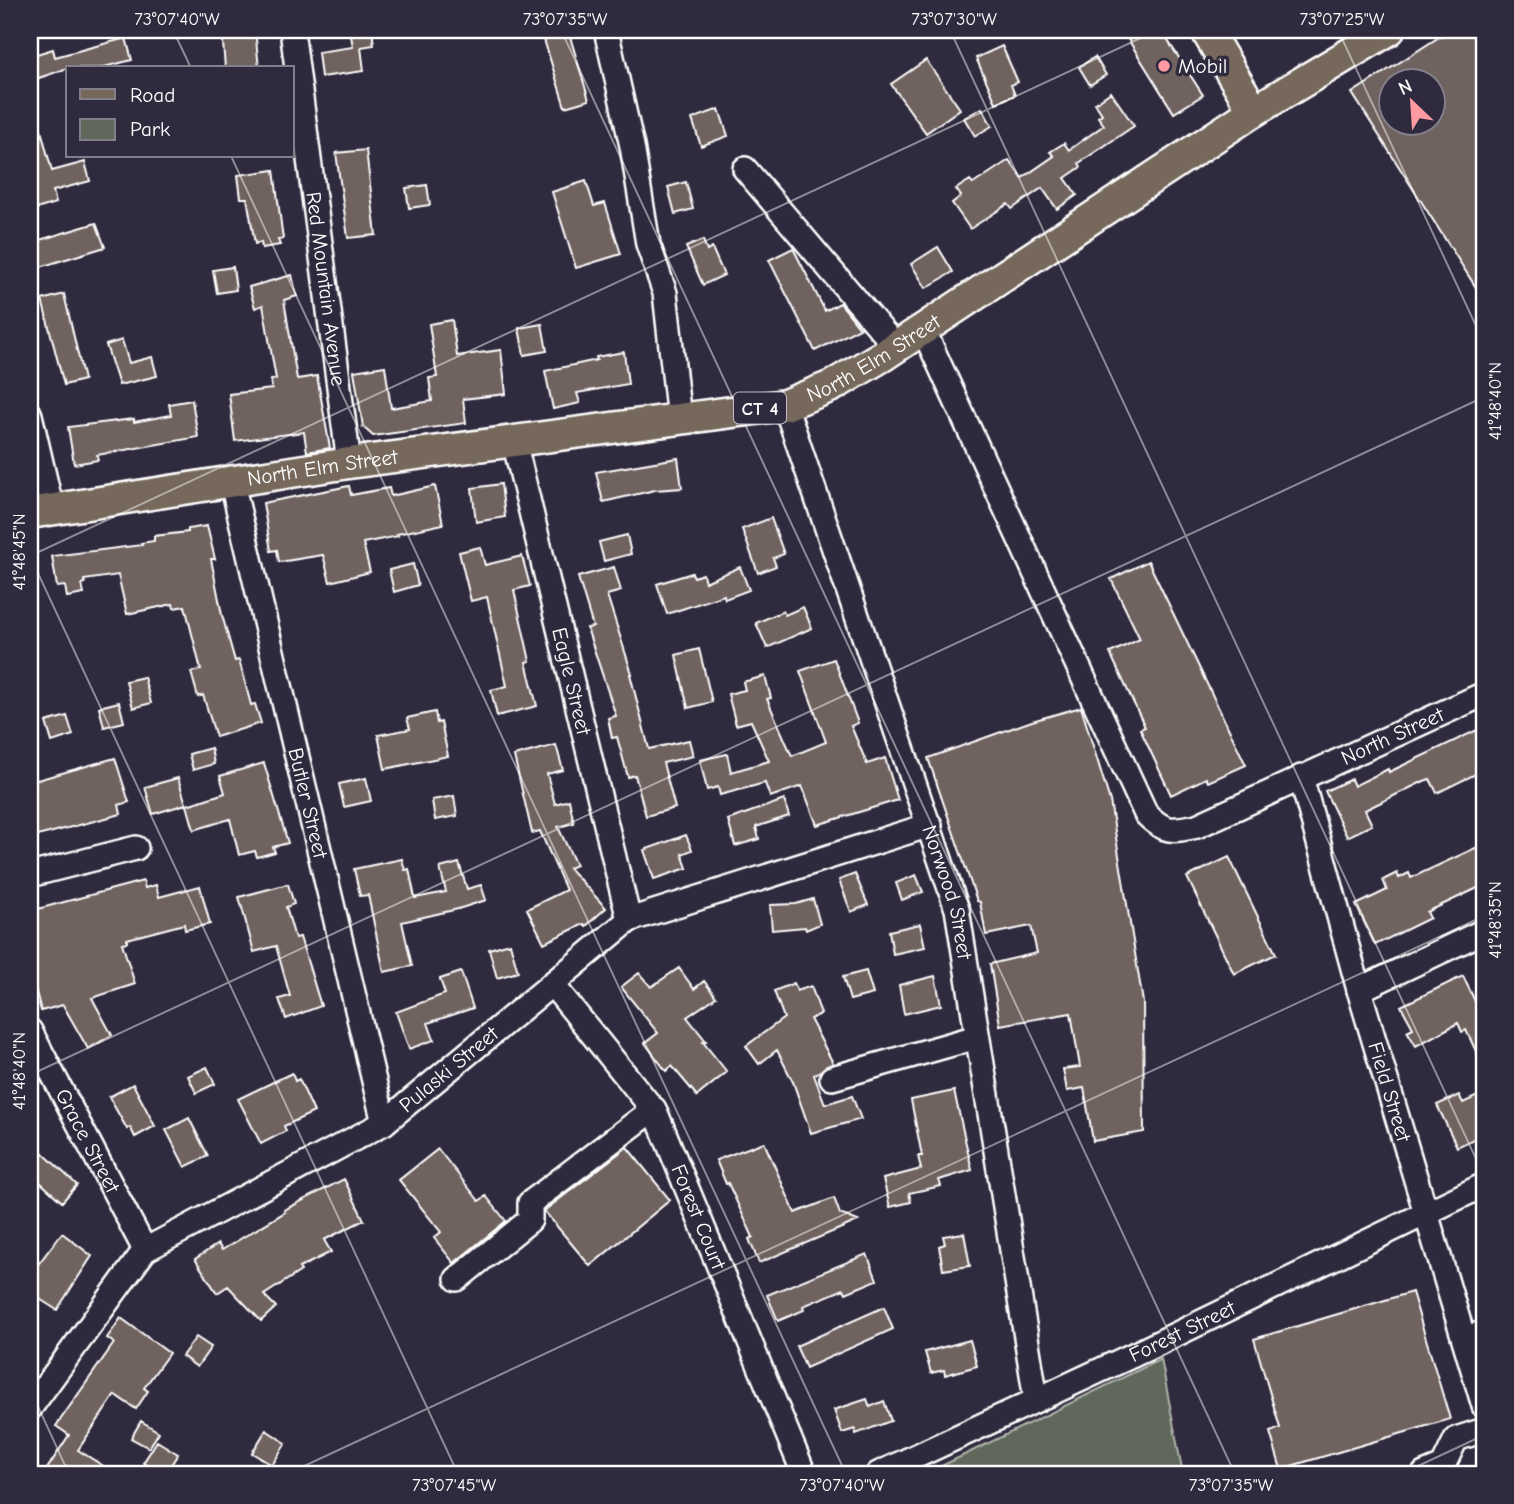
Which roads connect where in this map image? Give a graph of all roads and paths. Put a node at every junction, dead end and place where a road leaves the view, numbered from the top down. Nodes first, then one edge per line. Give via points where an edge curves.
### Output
1 (292, 30) edge
2 (607, 30) edge
3 (1206, 30) edge
4 (1388, 30) edge
5 (1254, 111) junction
6 (745, 169) dead end
7 (923, 328) junction
8 (896, 347) junction
9 (785, 405) junction
10 (30, 415) edge
11 (679, 419) junction
12 (514, 441) junction
13 (349, 463) junction
14 (232, 483) junction
15 (41, 512) edge
16 (1484, 694) edge
17 (1301, 778) junction
18 (930, 825) junction
19 (136, 848) dead end
20 (30, 875) edge
21 (629, 920) junction
22 (1484, 931) edge
23 (552, 984) junction
24 (1359, 990) junction
25 (31, 1036) edge
26 (978, 1037) junction
27 (832, 1078) dead end
28 (654, 1109) junction
29 (384, 1123) junction
30 (1484, 1185) edge
31 (1426, 1214) junction
32 (145, 1250) junction
33 (457, 1279) dead end
34 (1474, 1335) edge
35 (1037, 1399) junction
36 (1484, 1406) edge
37 (30, 1408) edge
38 (1484, 1430) edge
39 (804, 1474) edge
40 (878, 1474) edge
41 (1424, 1474) edge

1 - 13 street, Red Mountain Avenue
2 - 11 street via 648,244 665,293
3 - 5 main road
4 - 5 main road, North Elm Street / CT 4
5 - 7 main road, North Elm Street / CT 4
6 - 8 street
7 - 8 main road, North Elm Street / CT 4
7 - 17 street, North Street via 1146,814 1171,831 1197,827
8 - 9 main road, North Elm Street / CT 4 via 832,386
9 - 11 main road, North Elm Street / CT 4
9 - 18 street, Norwood Street
10 - 15 street
11 - 12 main road, North Elm Street / CT 4
12 - 13 main road, North Elm Street / CT 4
12 - 21 street, Eagle Street
13 - 14 main road, North Elm Street / CT 4
14 - 15 main road, North Elm Street / CT 4
14 - 29 street, Butler Street
16 - 17 street, North Street
17 - 24 street, Field Street
18 - 21 street, Pulaski Street
18 - 26 street, Norwood Street via 957,909
19 - 20 street
21 - 23 street, Pulaski Street
22 - 24 street
23 - 28 street, Forest Court
23 - 29 street, Pulaski Street
24 - 31 street, Field Street
25 - 32 street, Grace Street
26 - 27 street
26 - 35 street, Norwood Street
28 - 33 street via 530,1203 530,1220
28 - 39 street, Forest Court
29 - 32 street, Pulaski Street
30 - 31 street, Forest Street
31 - 34 street, Field Street
31 - 35 street, Forest Street
32 - 37 street, Pulaski Street
34 - 36 street, Field Street
35 - 40 street, Forest Street
38 - 41 street via 1456,1438 1443,1466

